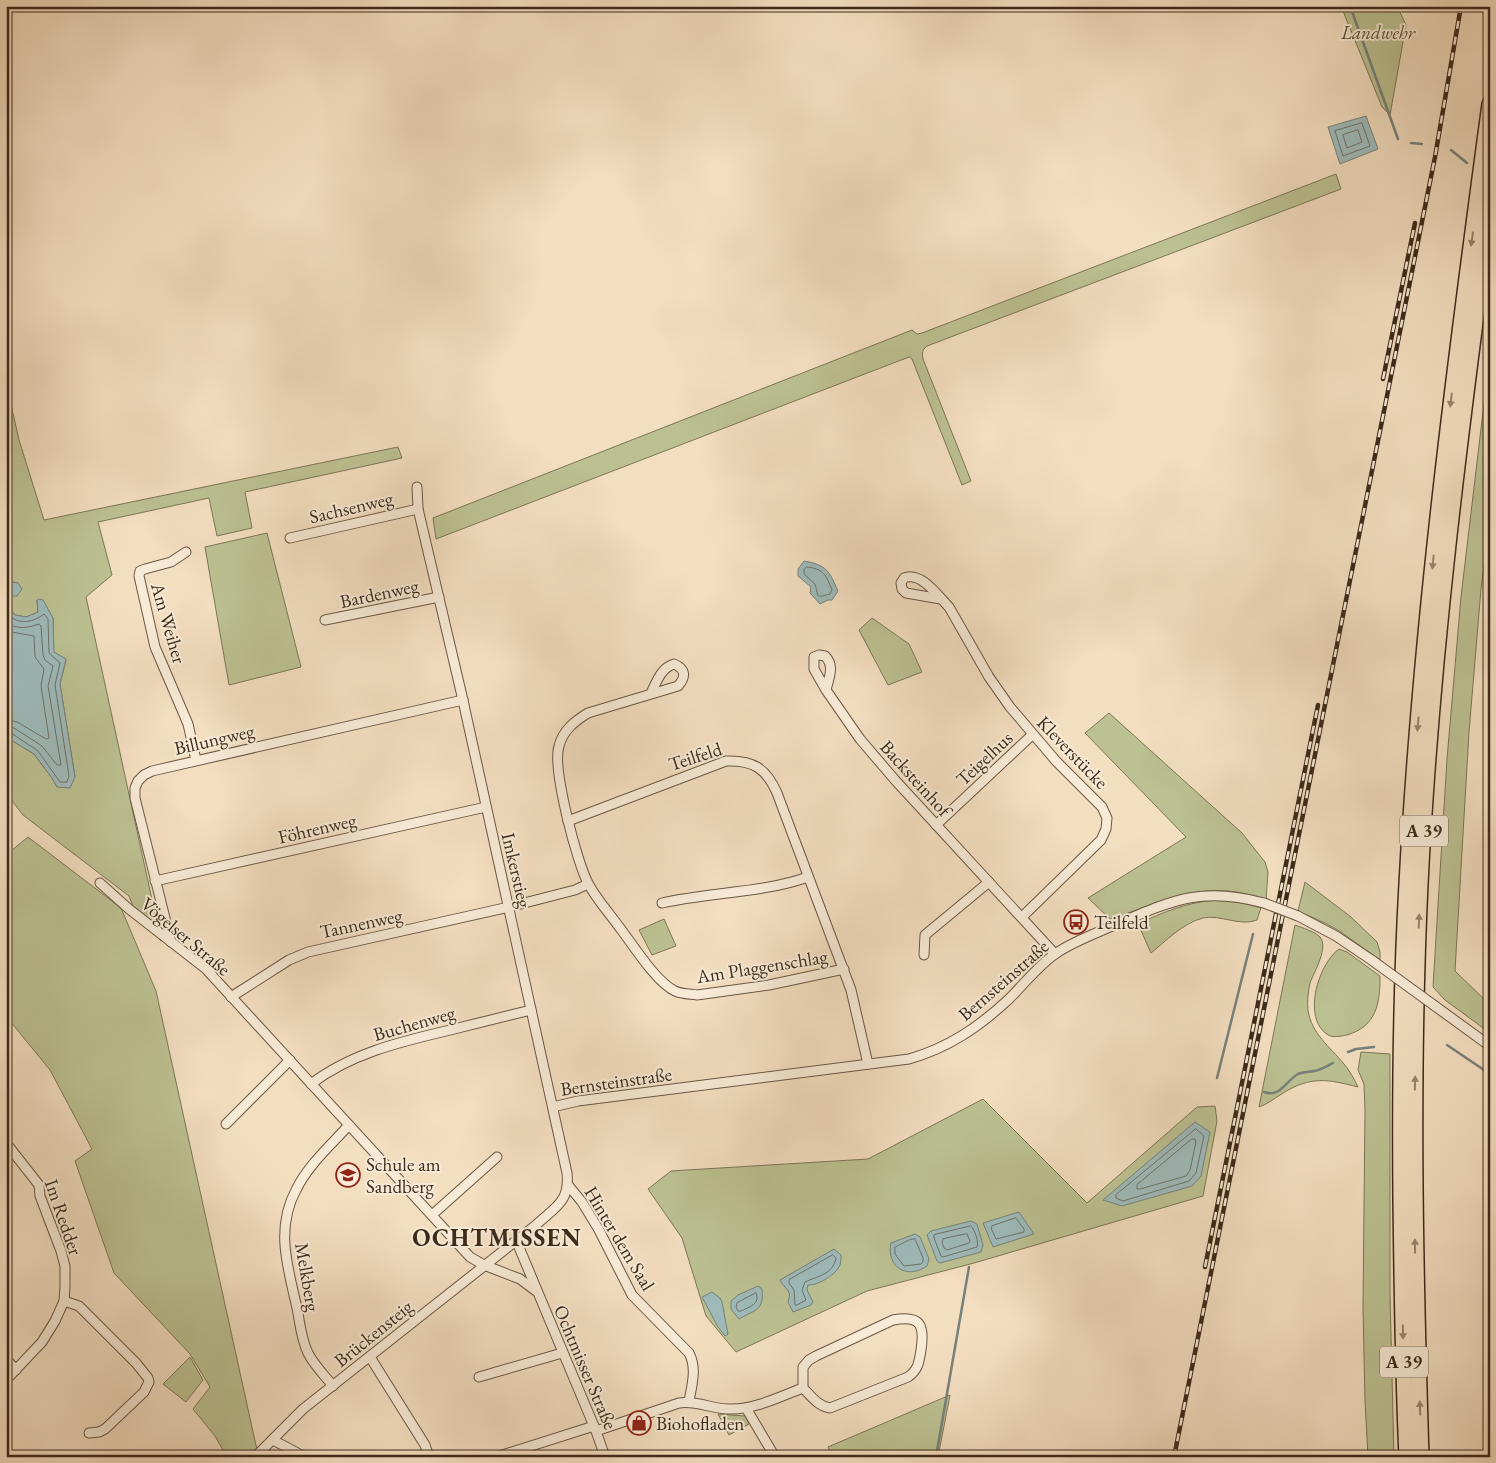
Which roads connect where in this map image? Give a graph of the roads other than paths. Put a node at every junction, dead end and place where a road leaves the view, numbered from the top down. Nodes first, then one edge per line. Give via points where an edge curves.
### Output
1 (1490, 104) edge
2 (1490, 208) edge
3 (417, 487) dead end
4 (418, 509) junction
5 (290, 538) dead end
6 (186, 552) dead end
7 (439, 597) junction
8 (941, 599) dead end
9 (325, 620) dead end
10 (826, 690) dead end
11 (651, 693) dead end
12 (463, 700) junction
13 (1032, 735) junction
14 (196, 760) junction
15 (486, 807) junction
16 (568, 821) junction
17 (936, 825) junction
18 (808, 877) junction
19 (155, 881) junction
20 (989, 882) junction
21 (100, 883) dead end
22 (588, 884) junction
23 (662, 903) dead end
24 (509, 907) junction
25 (1022, 917) junction
26 (171, 942) junction
27 (1055, 954) junction
28 (924, 955) dead end
29 (844, 969) junction
30 (231, 997) junction
31 (531, 1010) junction
32 (1490, 1046) edge
33 (290, 1060) junction
34 (868, 1064) junction
35 (311, 1084) junction
36 (553, 1107) junction
37 (226, 1124) dead end
38 (349, 1125) junction
39 (6, 1143) edge
40 (497, 1157) dead end
41 (568, 1185) junction
42 (432, 1215) junction
43 (516, 1240) junction
44 (484, 1265) junction
45 (536, 1291) junction
46 (64, 1302) junction
47 (562, 1353) junction
48 (370, 1357) junction
49 (6, 1359) edge
50 (16, 1370) junction
51 (479, 1377) dead end
52 (6, 1380) edge
53 (333, 1386) junction
54 (803, 1388) junction
55 (689, 1401) junction
56 (746, 1408) junction
57 (595, 1429) junction
58 (89, 1433) dead end
59 (273, 1440) junction
60 (256, 1457) edge
61 (305, 1457) edge
62 (429, 1457) edge
63 (496, 1457) edge
64 (605, 1457) edge
65 (775, 1457) edge
66 (1406, 1457) edge
67 (1421, 1457) edge

1 -> 66 highway, A 39 via 1429,596 1407,883 1401,1135
67 -> 2 highway, A 39 via 1414,1144 1420,882 1444,586
3 - 4 street, Imkerstieg
4 - 5 street, Sachsenweg
4 - 7 street, Imkerstieg
6 - 14 street, Am Weiher via 170,562 145,569 139,576 155,647 188,724
7 - 9 street, Bardenweg
7 - 12 street, Imkerstieg
8 - 13 street, Kleverstücke via 989,677
10 - 17 street, Backsteinhof via 860,739
11 - 16 street, Am Plaggenschlag via 588,713 576,720 566,732 558,746 557,760
12 - 14 street, Billungweg
12 - 15 street, Imkerstieg
13 - 17 street, Teigelhus
13 - 25 street, Kleverstücke via 1102,807 1107,818 1102,840
14 - 19 street, Billungweg via 152,771 138,781 135,788
15 - 19 street, Föhrenweg
15 - 24 street, Imkerstieg
16 - 18 street, Teilfeld via 726,761 750,763 771,780
16 - 22 street, Am Plaggenschlag
17 - 20 street, Backsteinhof
18 - 23 street via 776,886 691,896
18 - 29 street, Teilfeld
19 - 26 street, Billungweg
20 - 25 street, Backsteinhof
20 - 28 street via 925,935
21 - 26 street, Vögelser Straße
22 - 24 street
22 - 29 street, Am Plaggenschlag via 649,966 675,991 697,994 769,985
24 - 30 street, Tannenweg via 308,952 289,960
24 - 31 street, Imkerstieg
25 - 27 street, Backsteinhof
26 - 30 street, Vögelser Straße via 199,963
27 - 32 street, Bernsteinstraße, bridge via 1157,907 1186,898 1220,894 1242,897 1298,916 1336,936
27 - 34 street, Bernsteinstraße via 986,1019 945,1047 909,1059
29 - 34 street, Teilfeld
30 - 33 street, Vögelser Straße
31 - 35 street, Buchenweg via 398,1042 352,1059
31 - 36 street, Imkerstieg
33 - 35 street, Vögelser Straße
33 - 37 street
34 - 36 street, Bernsteinstraße via 578,1101
35 - 38 street, Vögelser Straße
36 - 41 street, Imkerstieg
38 - 42 street, Vögelser Straße
38 - 53 street, Melkberg via 306,1173 296,1189 289,1205 284,1239 304,1342 312,1359
39 - 46 street, Im Redder via 39,1185 65,1266
40 - 42 street
41 - 43 street via 558,1204
41 - 55 street, Hinter dem Saal via 599,1230 632,1295 693,1361
42 - 44 street, Vögelser Straße via 470,1257
43 - 44 street, Brückensteig
43 - 45 street, Ochtmisser Straße
44 - 45 street, Ochtmisser Straße via 520,1279
44 - 48 street, Brückensteig
45 - 47 street, Ochtmisser Straße
46 - 50 street, Im Redder via 42,1342
46 - 58 street via 79,1306 136,1363 149,1382 144,1392 105,1429
47 - 51 street
47 - 57 street, Ochtmisser Straße
48 - 53 street, Brückensteig
48 - 62 street
49 - 50 street
50 - 52 street, Im Redder
53 - 59 street, Brückensteig via 302,1410
54 - 54 street via 815,1402 830,1408 908,1377 919,1366 924,1335 921,1325 905,1317 892,1320 808,1360 802,1367
54 - 56 street
55 - 56 street via 720,1409
55 - 57 street
56 - 65 street
57 - 63 street
57 - 64 street, Ochtmisser Straße
59 - 60 street, Brückensteig
59 - 61 street

